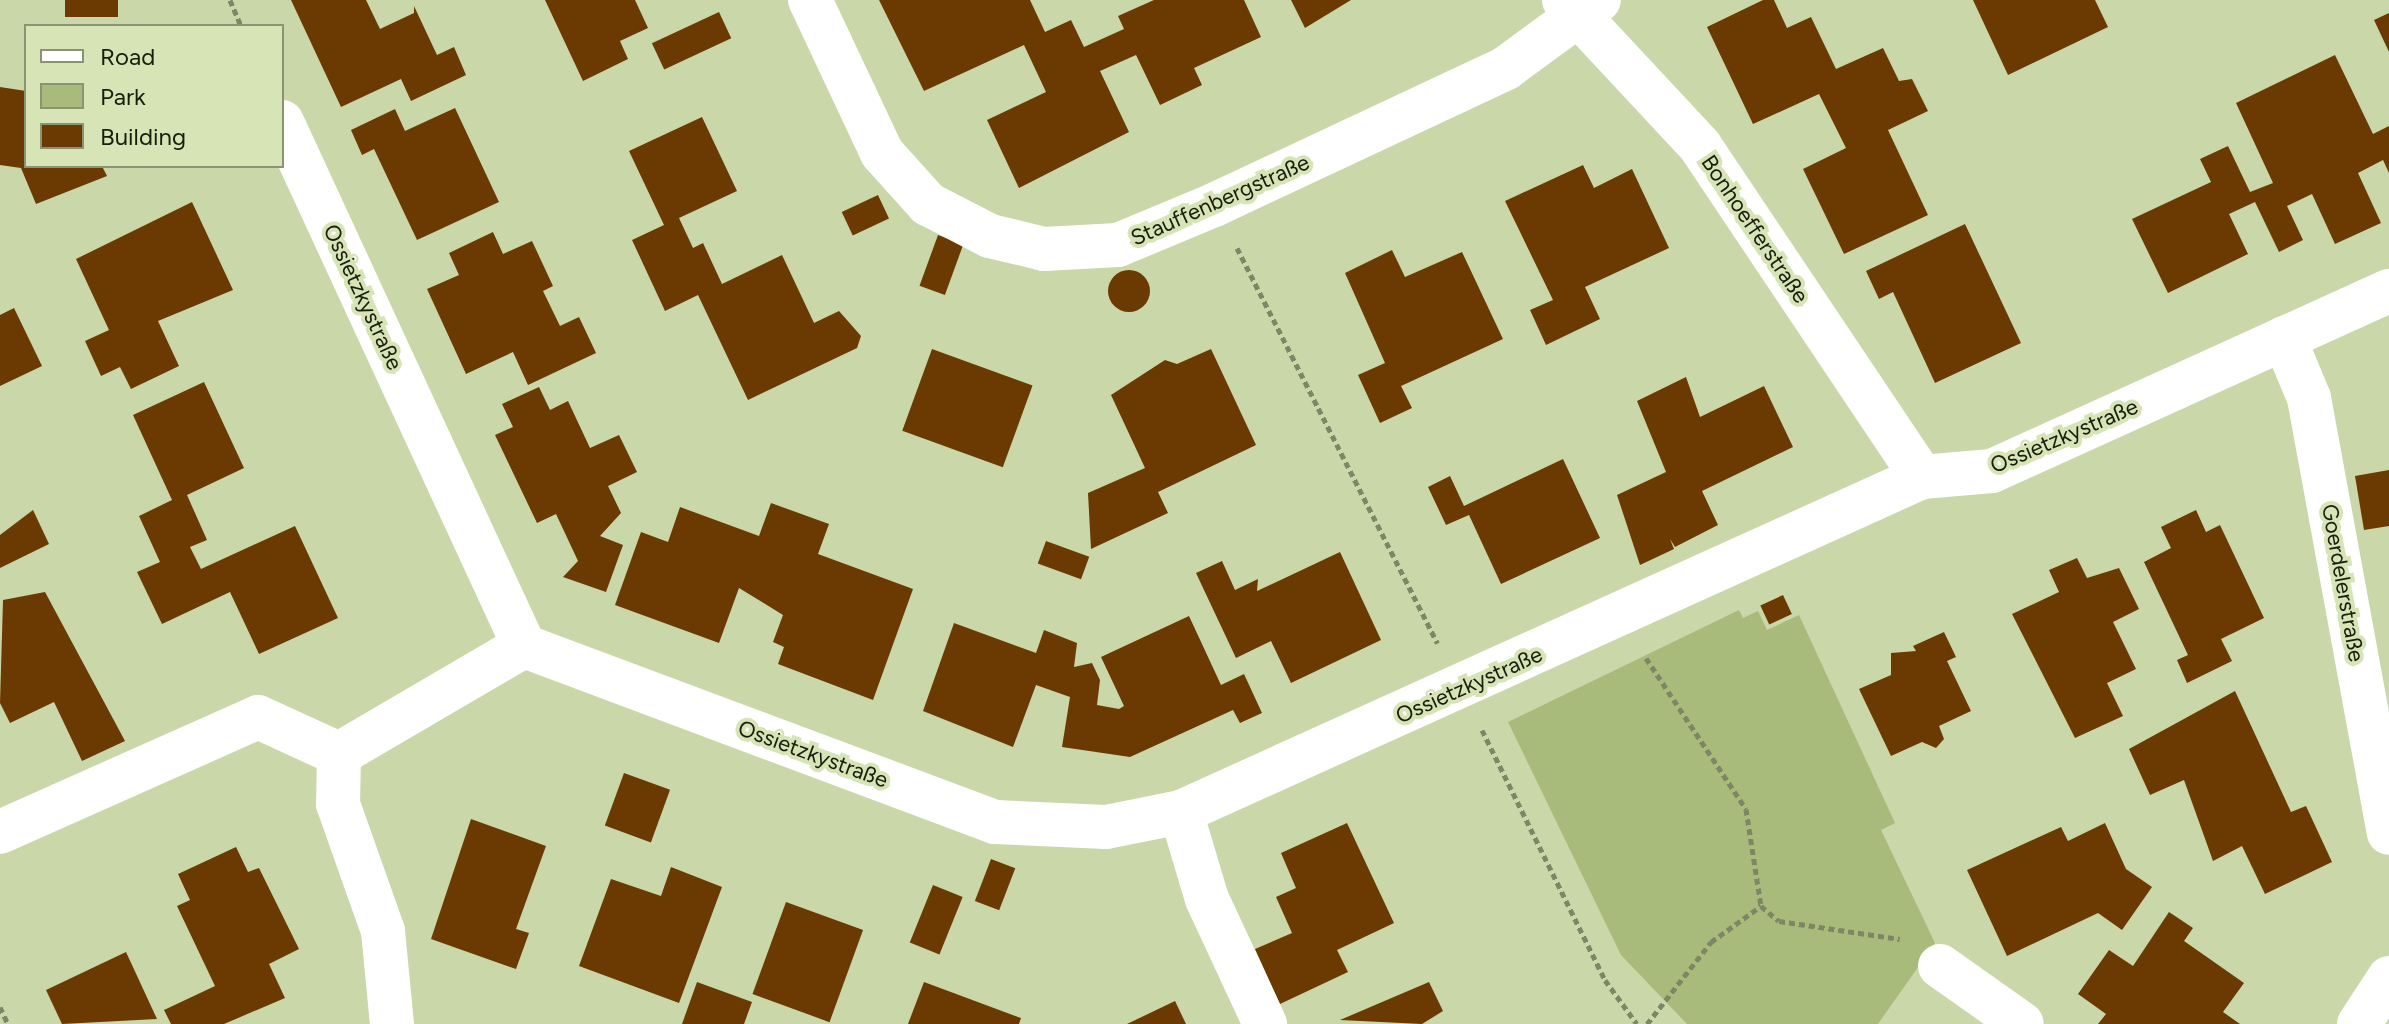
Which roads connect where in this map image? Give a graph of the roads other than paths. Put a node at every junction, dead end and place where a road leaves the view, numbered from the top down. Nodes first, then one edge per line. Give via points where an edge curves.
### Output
1 (810, 0) edge
2 (1580, 5) edge
3 (284, 126) edge
4 (2389, 291) edge
5 (2284, 338) junction
6 (1922, 477) junction
7 (524, 646) junction
8 (339, 754) junction
9 (1181, 812) junction
10 (0, 832) edge
11 (2389, 833) edge
12 (1940, 966) road end
13 (2389, 978) edge
14 (392, 1024) edge
15 (1265, 1024) edge
16 (2022, 1024) edge
17 (2359, 1024) edge

1 - 2 street, Stauffenbergstraße via 882,153 928,204 990,236 1044,249 1118,245 1214,205 1506,68
2 - 6 street, Bonhoefferstraße via 1700,146
3 - 7 street, Ossietzkystraße
4 - 5 street, Ossietzkystraße
5 - 6 street, Ossietzkystraße via 1992,471
5 - 11 street, Goerdelerstraße via 2309,398
6 - 9 street, Ossietzkystraße via 1461,690
7 - 8 street
7 - 9 street, Ossietzkystraße via 995,822 1106,827
8 - 10 street via 258,717
8 - 14 street via 338,804 383,931
9 - 15 street via 1207,899
12 - 16 street
13 - 17 street

